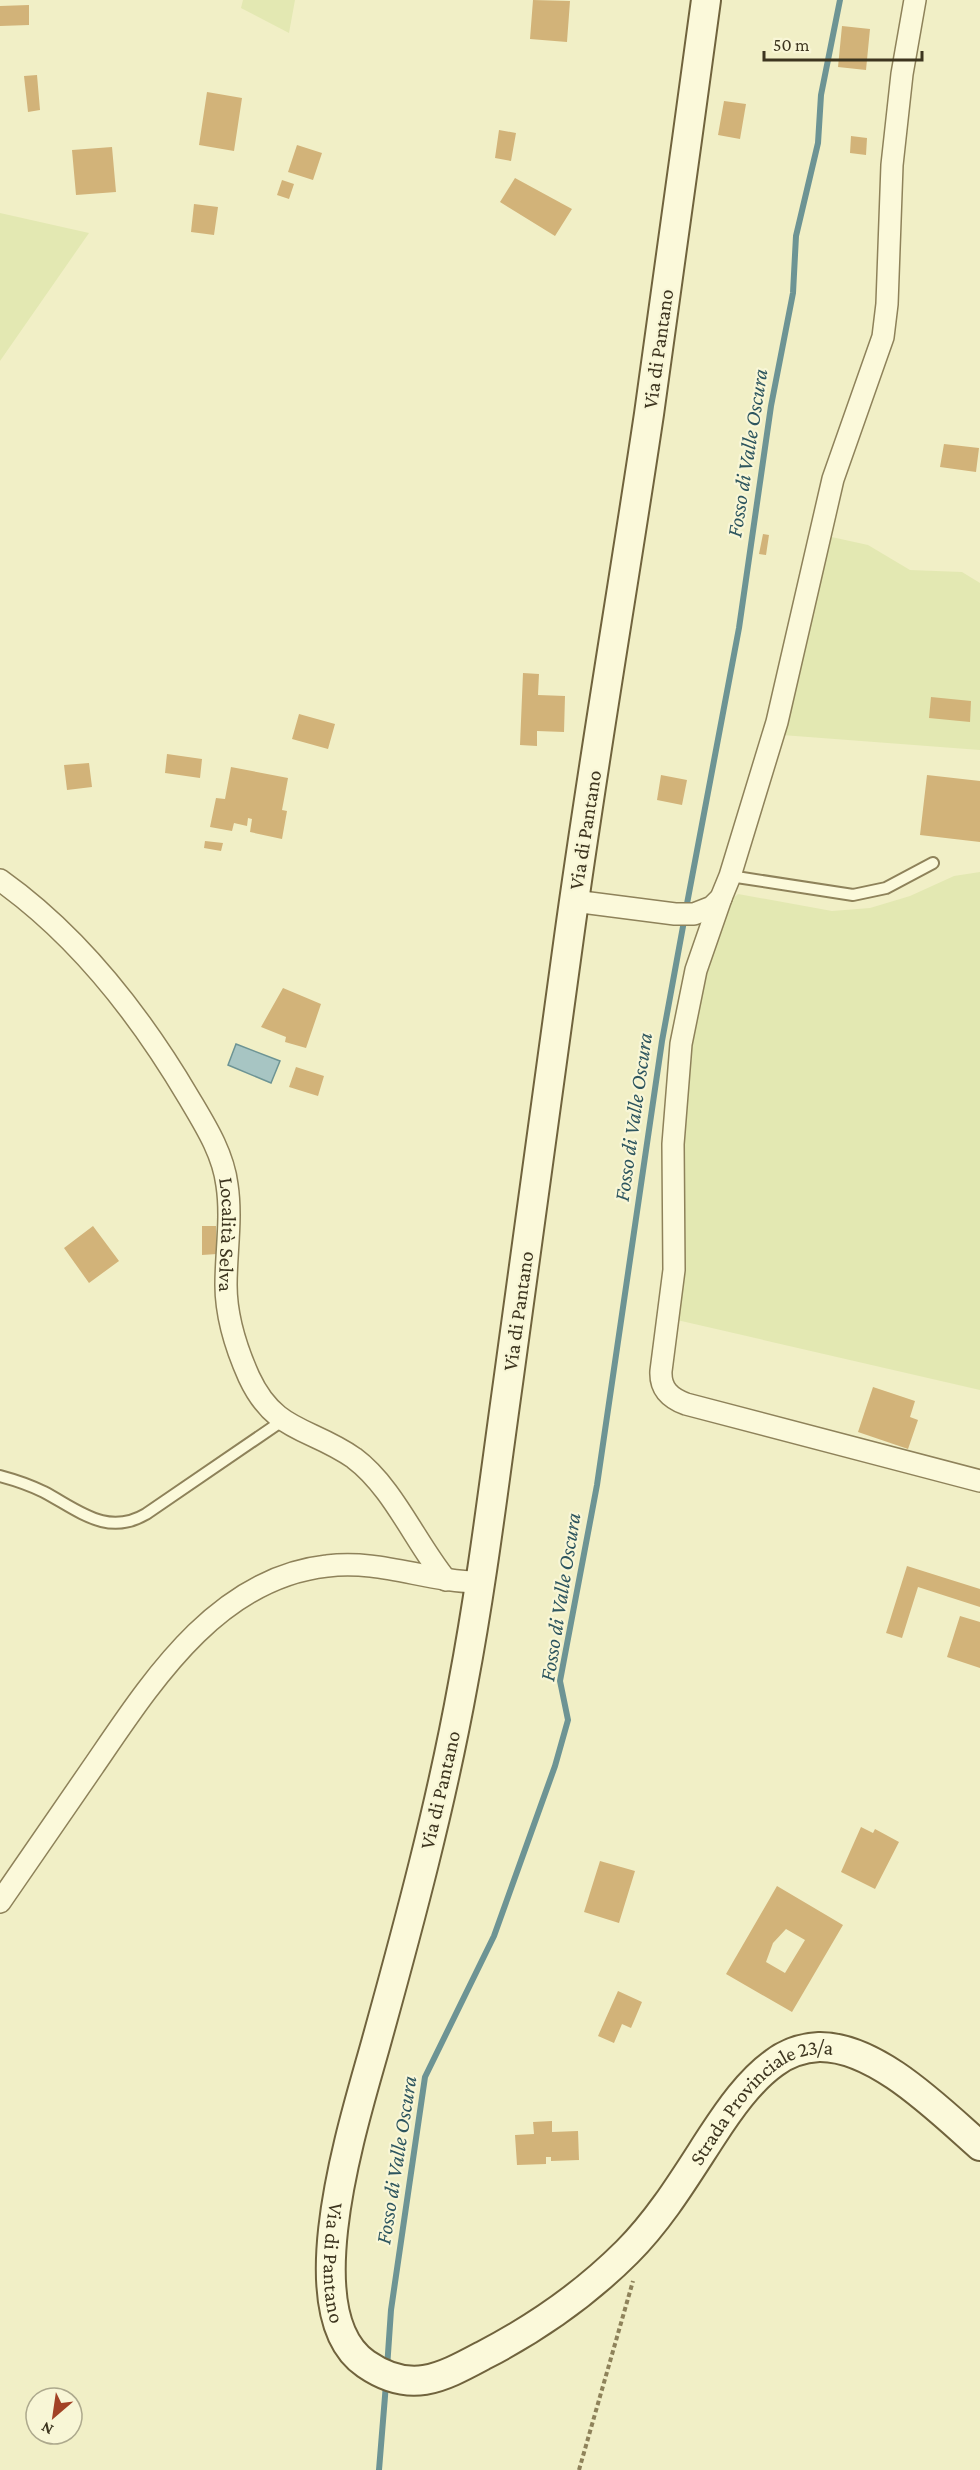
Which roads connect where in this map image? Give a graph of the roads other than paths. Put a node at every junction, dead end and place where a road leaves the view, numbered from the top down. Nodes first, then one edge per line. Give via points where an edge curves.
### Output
1 (706, 0) edge
2 (915, 0) edge
3 (933, 863) dead end
4 (730, 876) junction
5 (0, 880) edge
6 (721, 898) junction
7 (574, 901) junction
8 (282, 1421) junction
9 (0, 1476) edge
10 (980, 1481) edge
11 (446, 1580) junction
12 (480, 1582) junction
13 (0, 1902) edge
14 (980, 2146) edge
15 (578, 2295) joint

1 - 7 street, Via di Pantano via 650,408
2 - 4 street via 894,146 883,337 830,488 777,722
3 - 4 lane via 886,888 853,895
4 - 6 street
5 - 8 street, Località Selva via 56,927 115,990 157,1044 208,1130 228,1187 226,1285 231,1324 254,1386
6 - 7 street via 701,912 686,915
6 - 10 street via 691,988 680,1054 673,1144 674,1270 662,1385 671,1397 686,1404
7 - 12 street, Via di Pantano
8 - 9 lane via 146,1514 128,1522 94,1520 33,1487
8 - 11 street, Località Selva via 363,1465 383,1486
11 - 12 street
11 - 13 street via 369,1565 323,1566 273,1580 223,1611 157,1677
12 - 15 street, Via di Pantano via 446,1767 352,2134 334,2232 334,2318 358,2359 386,2375 424,2382 506,2344
14 - 15 street, Strada Provinciale 23/a via 918,2092 868,2061 828,2047 789,2054 767,2068 746,2090 647,2231

